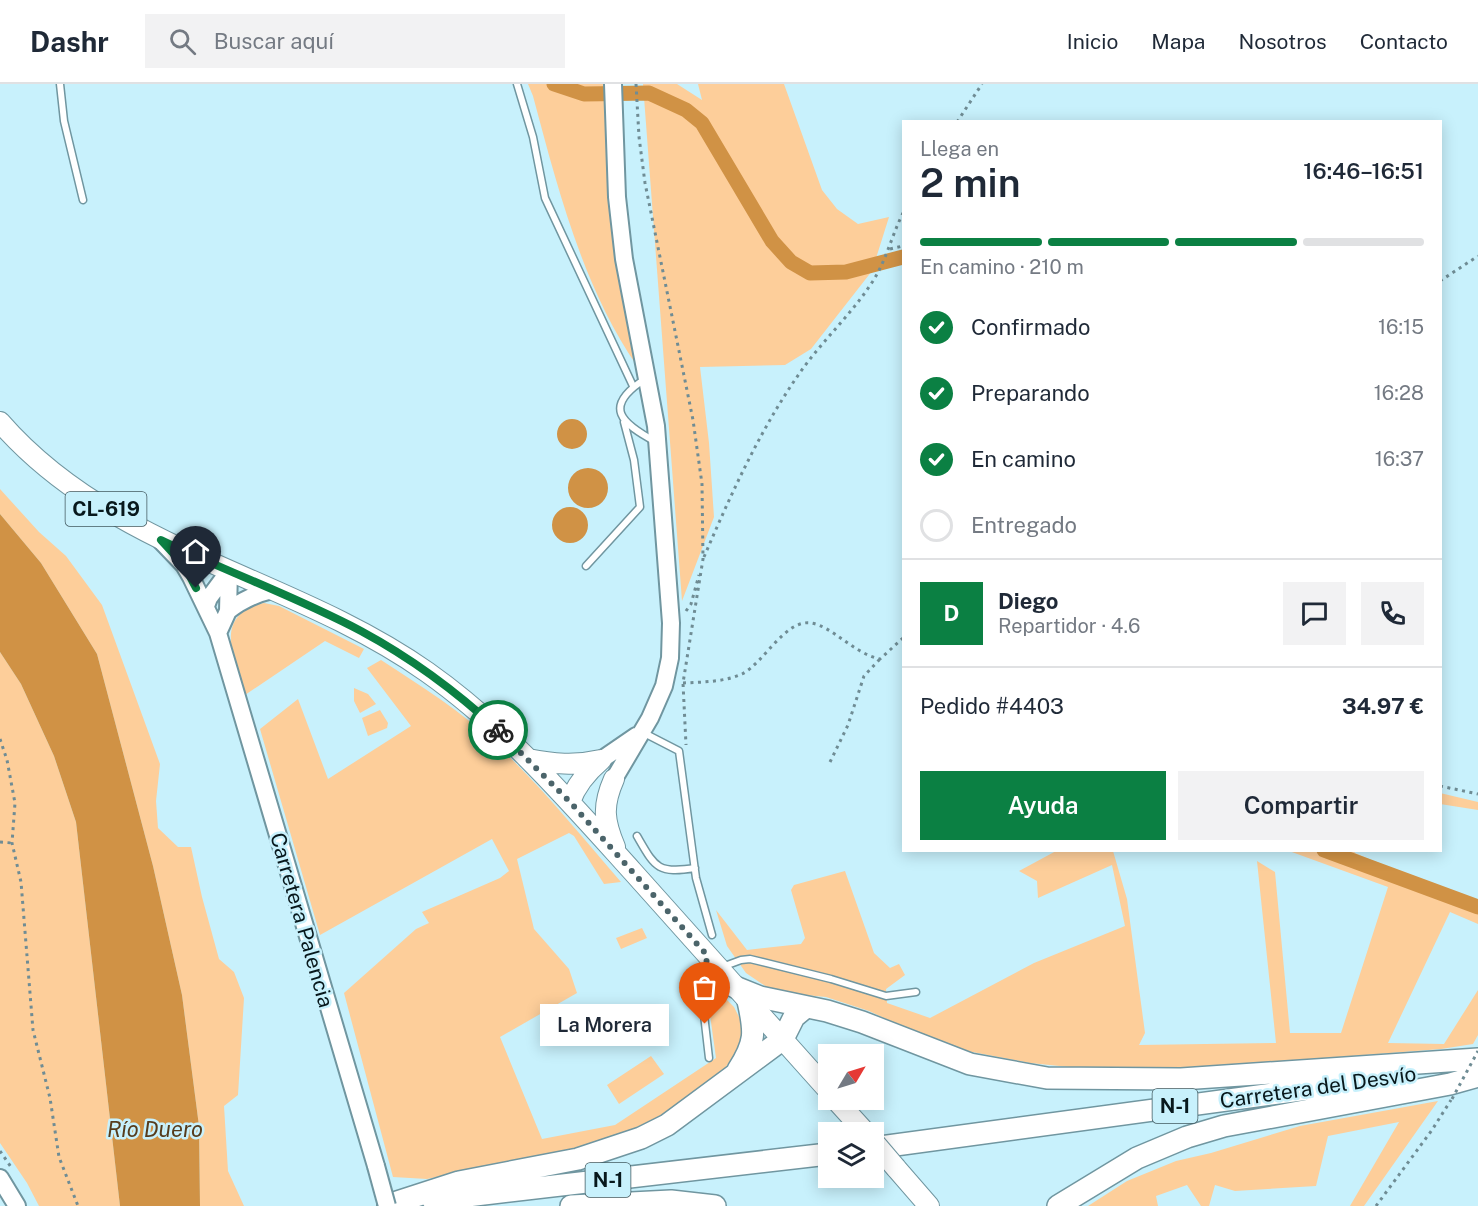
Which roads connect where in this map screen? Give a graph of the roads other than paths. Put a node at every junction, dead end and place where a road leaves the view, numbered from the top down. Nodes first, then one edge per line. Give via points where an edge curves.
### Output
1 (60, 84) edge
2 (517, 84) edge
3 (613, 91) edge
4 (83, 200) dead end
5 (648, 376) junction
6 (633, 386) junction
7 (0, 422) edge
8 (624, 422) junction
9 (658, 444) junction
10 (161, 540) junction
11 (586, 566) dead end
12 (229, 571) junction
13 (272, 590) junction
14 (206, 606) junction
15 (228, 610) junction
16 (218, 633) junction
17 (641, 732) junction
18 (528, 759) junction
19 (601, 760) junction
20 (614, 779) junction
21 (570, 802) junction
22 (637, 836) dead end
23 (618, 855) junction
24 (695, 867) junction
25 (712, 935) dead end
26 (713, 962) junction
27 (916, 992) dead end
28 (741, 994) junction
29 (806, 1007) junction
30 (783, 1039) junction
31 (709, 1058) dead end
32 (1478, 1059) edge
33 (1478, 1066) edge
34 (734, 1075) junction
35 (1478, 1076) edge
36 (818, 1079) edge
37 (845, 1110) edge
38 (855, 1122) edge
39 (884, 1147) edge
40 (884, 1154) edge
41 (818, 1155) edge
42 (0, 1178) edge
43 (17, 1206) edge
44 (384, 1206) edge
45 (571, 1206) edge
46 (715, 1206) edge
47 (929, 1206) edge
48 (1058, 1206) edge

1 - 4 lane via 64,121
2 - 6 lane via 545,198
3 - 5 street via 624,259
5 - 6 lane
5 - 9 street
6 - 8 lane via 620,408
7 - 10 main road, CL-619 via 42,465 82,494
8 - 9 lane
8 - 11 lane via 640,507
9 - 17 street via 670,658 664,686
10 - 12 main road, CL-619
10 - 14 street, Carretera Palencia via 184,565
12 - 13 main road, CL-619
12 - 14 street
12 - 15 street
13 - 15 street via 257,593
13 - 18 main road, CL-619 via 360,631 425,671 474,708
14 - 16 street, Carretera Palencia
15 - 16 street
16 - 44 street, Carretera Palencia, bridge via 376,1166
17 - 19 street
17 - 20 street
17 - 24 lane via 679,751
18 - 19 main road via 565,765
18 - 21 main road, CL-619
19 - 21 main road via 584,776
20 - 21 main road via 599,793
20 - 23 main road via 606,796 606,826
21 - 23 main road, CL-619
22 - 24 lane via 658,867 666,871
23 - 26 main road, CL-619
24 - 25 lane
26 - 27 lane via 750,959 886,996
26 - 28 main road, CL-619
26 - 31 lane via 703,1006
28 - 29 highway, N-1
28 - 30 main road, CL-619
28 - 34 highway via 754,1025 751,1047
29 - 30 highway, N-1 via 794,1017
29 - 32 highway, N-1 via 862,1022 970,1064 1047,1078 1181,1079
30 - 34 highway, N-1
30 - 36 main road, CL-619
33 - 39 highway, Carretera del Desvío / N-1
34 - 44 highway, N-1 via 667,1125 641,1138 578,1159 459,1182
35 - 48 highway, N-1 via 1186,1137 1137,1158
37 - 38 main road
40 - 47 main road, bridge
41 - 44 highway, N-1
42 - 43 street
45 - 46 highway, N-1 via 671,1201

